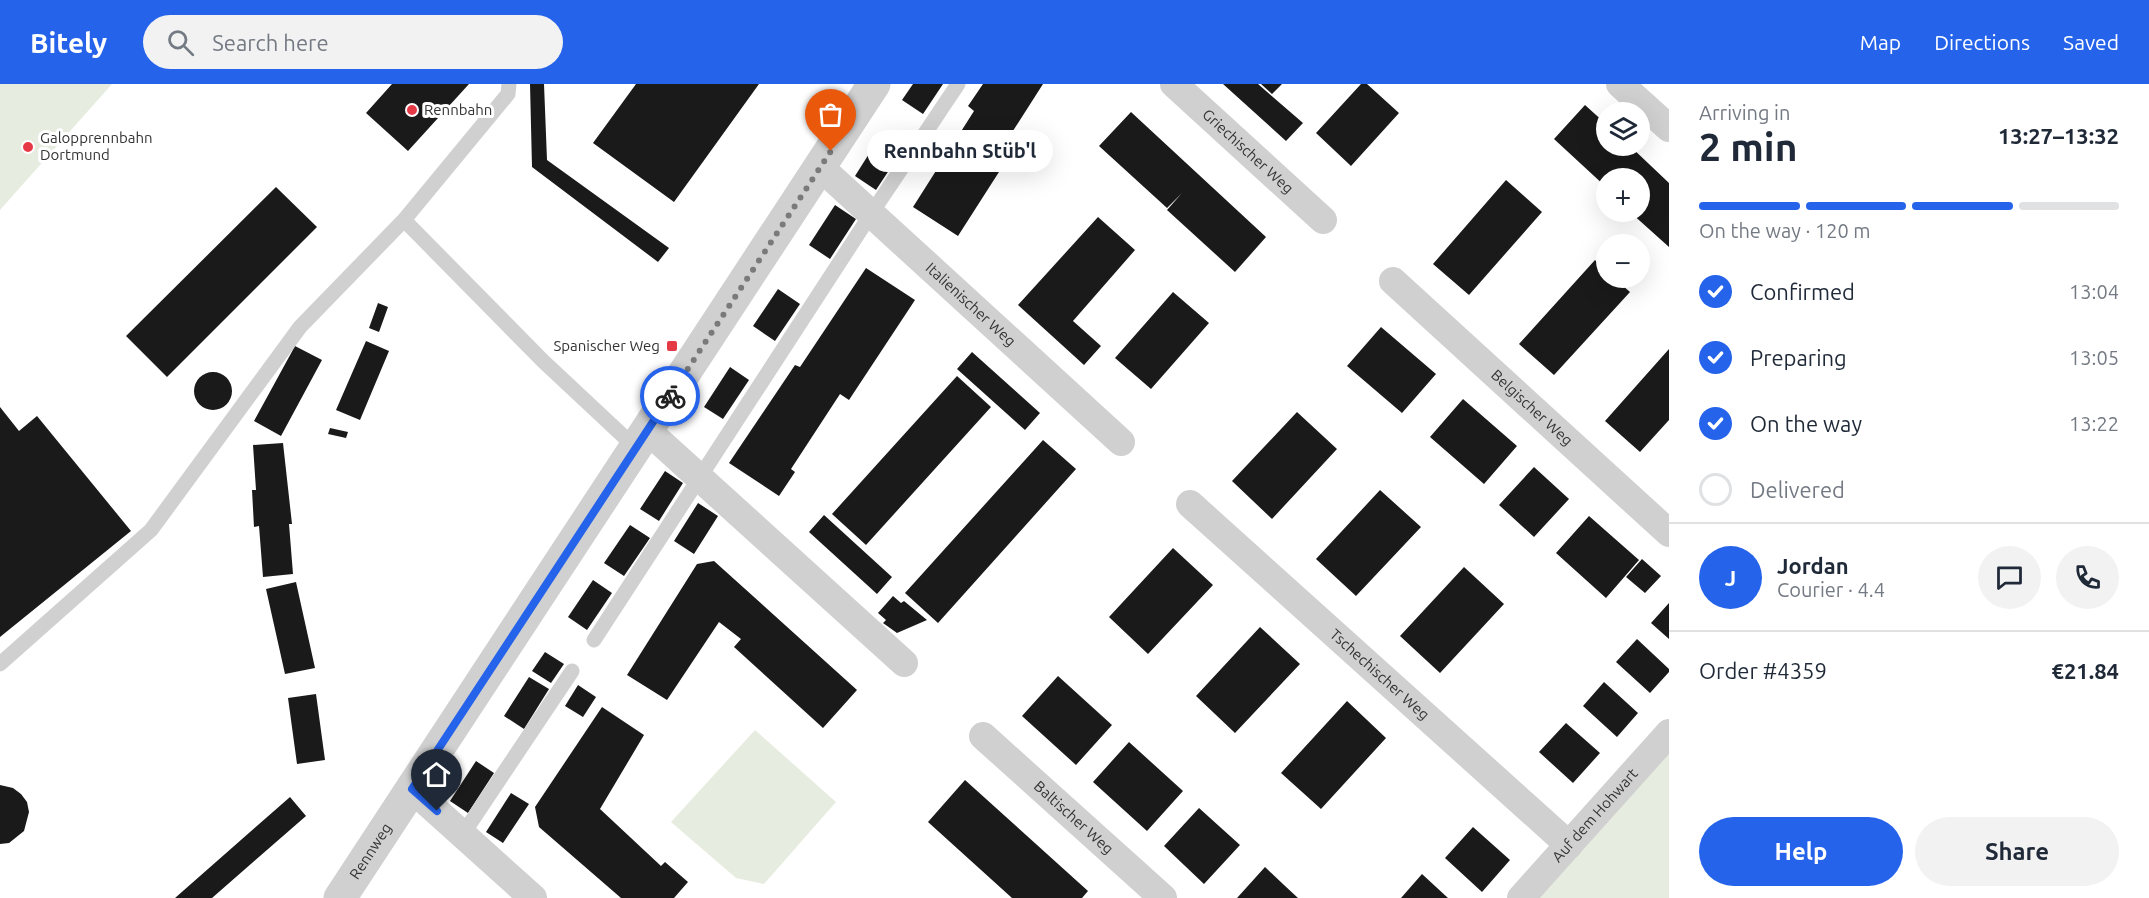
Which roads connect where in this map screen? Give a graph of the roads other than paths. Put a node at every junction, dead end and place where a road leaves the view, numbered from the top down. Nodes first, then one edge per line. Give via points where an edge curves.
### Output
1 (509, 84) edge
2 (874, 84) edge
3 (958, 84) edge
4 (1174, 84) edge
5 (1620, 84) edge
6 (1669, 128) edge
7 (820, 167) junction
8 (871, 214) junction
9 (404, 220) junction
10 (1323, 220) dead end
11 (1393, 281) dead end
12 (642, 439) junction
13 (1121, 442) dead end
14 (700, 479) junction
15 (1190, 504) dead end
16 (1669, 533) edge
17 (594, 640) dead end
18 (904, 663) dead end
19 (0, 664) edge
20 (572, 671) dead end
21 (1669, 733) edge
22 (983, 736) dead end
23 (412, 789) junction
24 (464, 834) junction
25 (1569, 845) junction
26 (340, 898) edge
27 (533, 898) edge
28 (1163, 898) edge
29 (1521, 898) edge

1 - 9 lane via 508,94
2 - 7 street, Rennweg
3 - 8 lane
4 - 10 street, Griechischer Weg
5 - 6 street
7 - 8 street, Italienischer Weg
7 - 12 street, Rennweg
8 - 13 street, Italienischer Weg
8 - 14 lane
9 - 12 lane via 543,361
9 - 19 lane via 300,327 151,530
11 - 16 street, Belgischer Weg
12 - 14 street
12 - 23 street, Rennweg
14 - 17 lane
14 - 18 street
15 - 25 street, Tschechischer Weg
20 - 24 lane
21 - 25 street, Auf dem Hohwart
22 - 28 street, Baltischer Weg
23 - 24 street
23 - 26 street, Rennweg
24 - 27 street
25 - 29 street, Auf dem Hohwart

